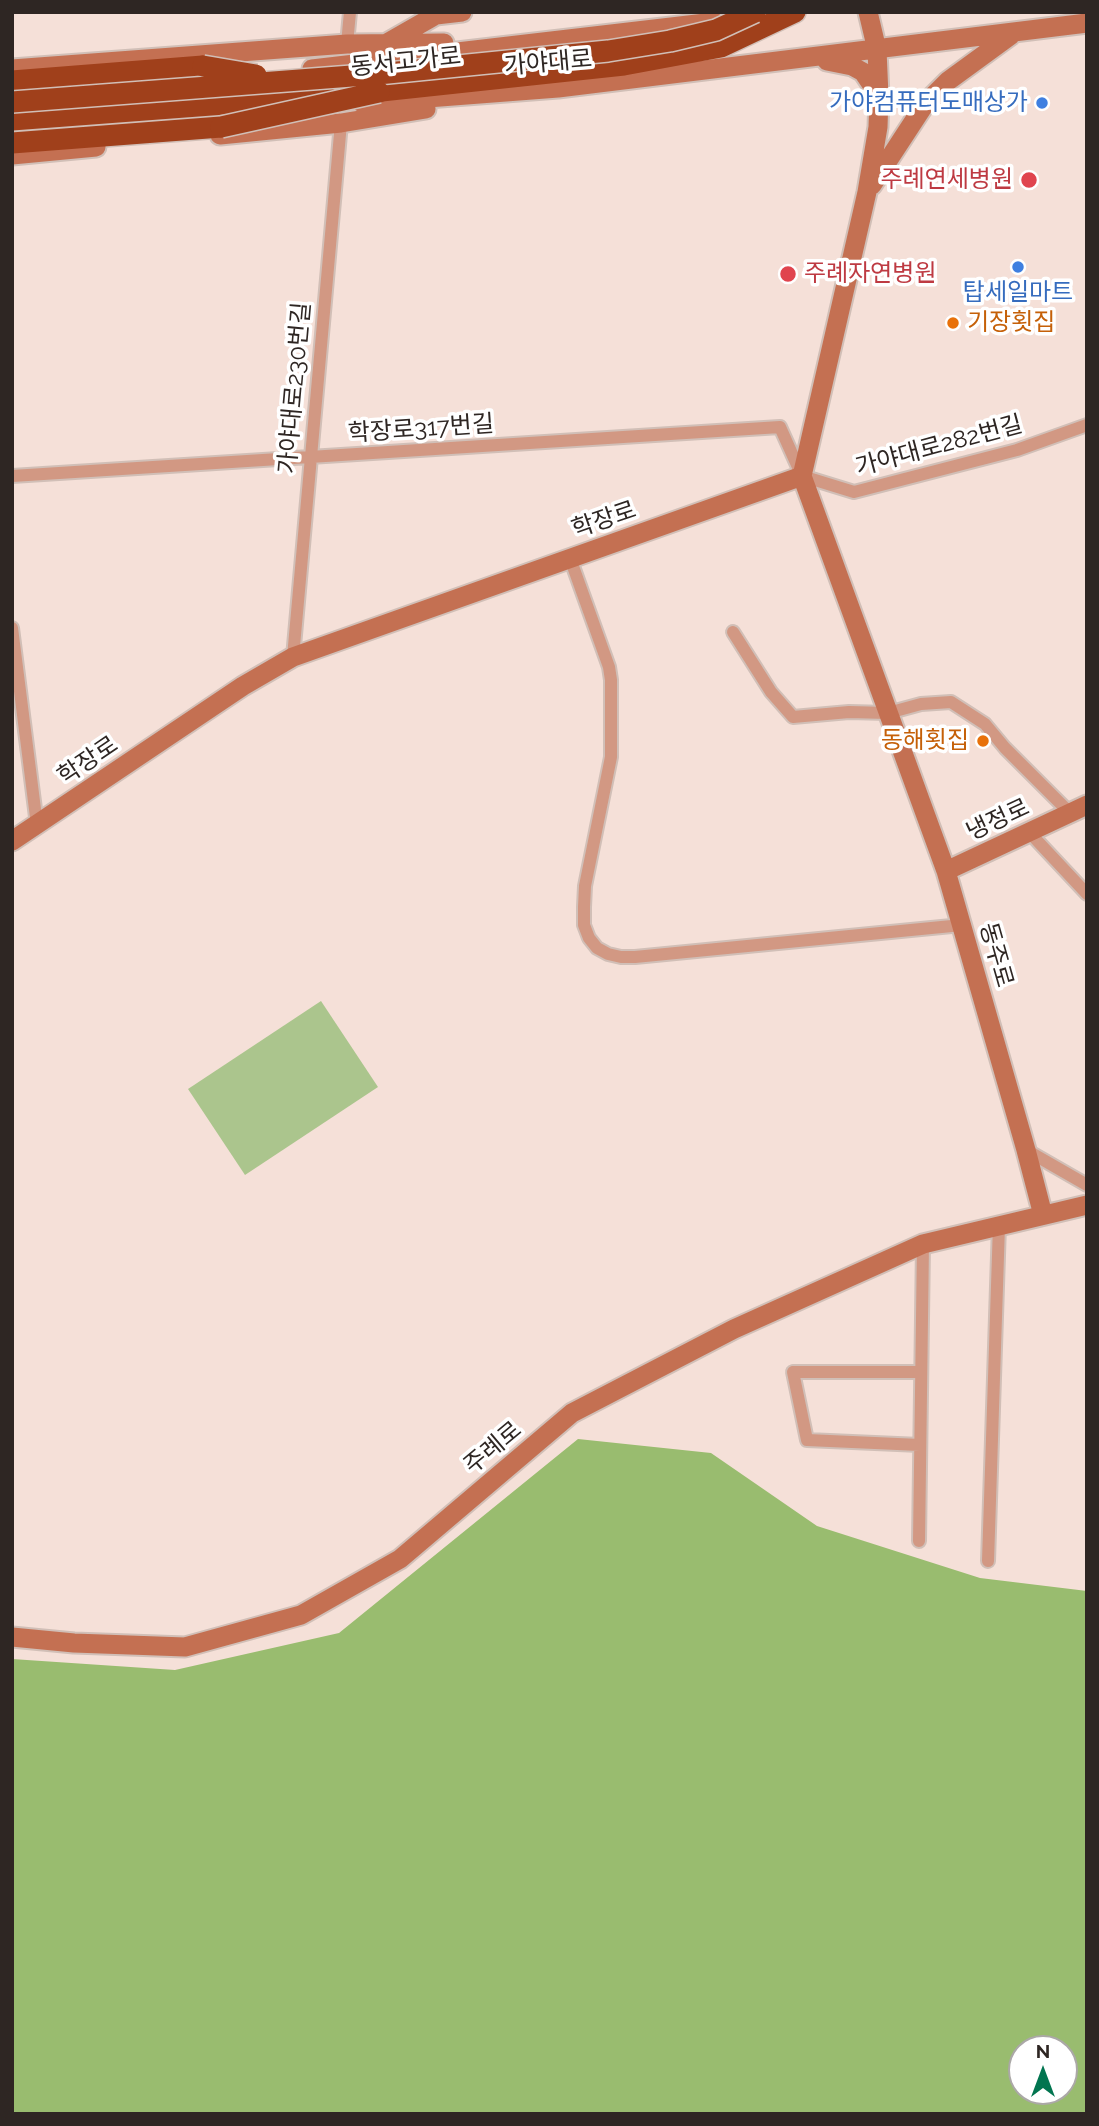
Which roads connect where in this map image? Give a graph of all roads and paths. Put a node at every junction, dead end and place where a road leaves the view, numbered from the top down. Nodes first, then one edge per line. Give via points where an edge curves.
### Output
1 (350, 12) edge
2 (462, 12) edge
3 (754, 12) edge
4 (793, 12) edge
5 (868, 12) edge
6 (1087, 23) edge
7 (1015, 32) junction
8 (543, 43) junction
9 (347, 44) junction
10 (386, 44) junction
11 (877, 50) junction
12 (809, 58) junction
13 (12, 69) edge
14 (12, 81) edge
15 (289, 81) junction
16 (558, 88) junction
17 (12, 92) edge
18 (379, 92) junction
19 (879, 96) junction
20 (12, 102) edge
21 (12, 120) edge
22 (341, 123) junction
23 (12, 131) edge
24 (12, 144) edge
25 (12, 155) edge
26 (867, 192) junction
27 (1087, 425) edge
28 (310, 457) junction
29 (12, 476) edge
30 (802, 476) junction
31 (570, 558) junction
32 (12, 628) edge
33 (733, 632) dead end
34 (293, 657) junction
35 (888, 713) junction
36 (1078, 809) edge
37 (37, 825) junction
38 (1029, 832) junction
39 (12, 841) edge
40 (946, 871) junction
41 (1087, 894) edge
42 (962, 925) junction
43 (1026, 1150) junction
44 (1087, 1185) edge
45 (1087, 1205) edge
46 (1043, 1215) junction
47 (999, 1225) junction
48 (923, 1244) junction
49 (921, 1372) junction
50 (920, 1445) junction
51 (919, 1541) dead end
52 (988, 1561) dead end
53 (12, 1637) edge

1 - 9 street
2 - 10 main road via 436,15
3 - 15 highway, 동서고가로, bridge via 716,30 608,51
4 - 8 main road, 가야대로
4 - 18 highway, 동서고가로 via 721,47 624,65
5 - 11 main road
6 - 7 main road, 가야대로
7 - 11 main road, 가야대로
7 - 26 main road via 948,81 925,104
8 - 10 main road
8 - 17 main road, 가야대로 via 334,67
9 - 10 main road
9 - 13 main road
11 - 12 main road, 가야대로
11 - 19 main road
12 - 16 main road, 가야대로
12 - 19 main road via 852,66 863,72
14 - 15 highway, bridge via 203,66
15 - 20 highway, 동서고가로, bridge
16 - 22 main road
16 - 23 main road, 가야대로
18 - 21 highway, 동서고가로, bridge
18 - 24 highway, bridge via 221,127
19 - 26 main road
22 - 25 main road
22 - 28 street, 가야대로230번길
26 - 30 main road
27 - 30 street, 가야대로282번길 via 1017,450 854,492
28 - 29 street, 학장로317번길
28 - 30 street, 학장로317번길 via 780,427
28 - 34 street, 가야대로230번길
30 - 31 main road, 학장로
30 - 35 main road, 동주로
31 - 34 main road, 학장로
31 - 42 street via 611,680 611,757 585,886 584,925 597,948 635,957
32 - 37 street
33 - 35 street via 771,692 793,717
34 - 37 main road, 학장로
35 - 36 street, 냉정로 via 951,702 985,724
35 - 40 main road, 동주로
36 - 38 main road, 냉정로
37 - 39 main road, 학장로
38 - 40 main road, 냉정로
38 - 41 street
40 - 42 main road, 동주로
42 - 43 main road, 동주로
43 - 44 street
43 - 46 main road, 동주로
45 - 46 main road, 주례로
46 - 47 main road, 주례로
47 - 48 main road, 주례로
47 - 52 street
48 - 49 street
48 - 53 main road, 주례로 via 734,1329 572,1413 400,1559 301,1615 185,1647
49 - 50 street
49 - 50 street via 793,1372 807,1440
50 - 51 street

